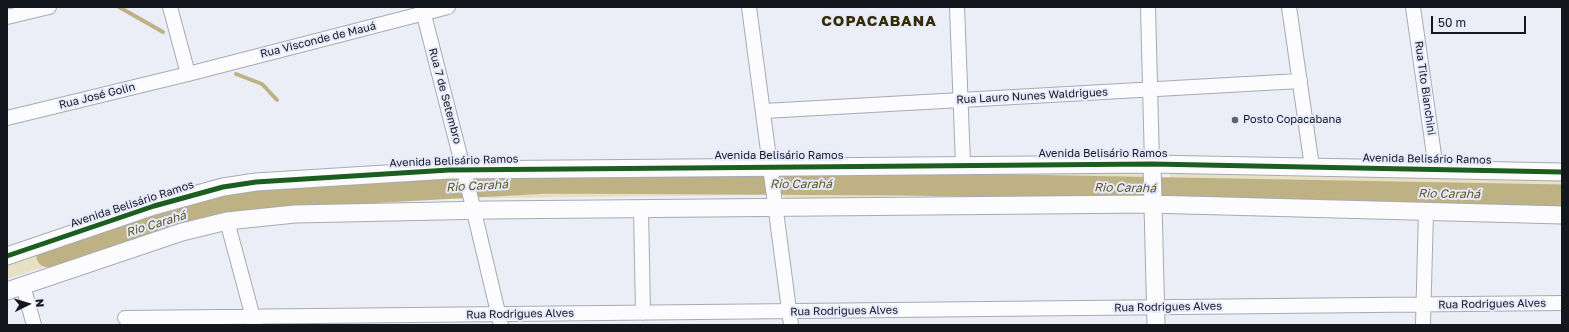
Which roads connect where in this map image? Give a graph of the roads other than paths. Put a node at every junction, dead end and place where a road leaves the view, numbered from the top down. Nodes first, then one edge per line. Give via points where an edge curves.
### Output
1 (49, 7) edge
2 (170, 7) edge
3 (448, 7) edge
4 (750, 7) edge
5 (957, 7) edge
6 (1148, 7) edge
7 (1289, 7) edge
8 (1413, 7) edge
9 (422, 10) edge
10 (7, 17) edge
11 (188, 74) junction
12 (1300, 81) junction
13 (1150, 89) junction
14 (961, 100) junction
15 (764, 111) junction
16 (7, 118) edge
17 (963, 164) junction
18 (1152, 167) junction
19 (1312, 167) junction
20 (1436, 169) junction
21 (772, 170) junction
22 (1562, 172) edge
23 (465, 174) junction
24 (1153, 201) junction
25 (776, 202) junction
26 (472, 203) junction
27 (641, 209) junction
28 (1426, 211) junction
29 (1562, 215) edge
30 (227, 221) junction
31 (7, 256) edge
32 (15, 289) edge
33 (1562, 304) edge
34 (1424, 305) junction
35 (1156, 308) junction
36 (643, 313) junction
37 (125, 318) dead end
38 (790, 318) edge
39 (500, 320) edge
40 (254, 321) edge
41 (34, 325) edge
42 (1156, 325) edge
43 (1423, 325) edge

1 - 10 street
2 - 11 street
3 - 9 street, Rua Visconde de Mauá
4 - 15 street
5 - 14 street
6 - 13 street
7 - 12 street
8 - 20 street, Rua Tito Bianchini
9 - 11 street, Rua Visconde de Mauá
9 - 23 street, Rua 7 de Setembro
11 - 16 street, Rua José Golin
12 - 13 street, Rua Lauro Nunes Waldrigues
12 - 19 street
13 - 14 street, Rua Lauro Nunes Waldrigues
13 - 18 street
14 - 15 street, Rua Lauro Nunes Waldrigues
14 - 17 street
15 - 21 street
17 - 18 main road, Avenida Belisário Ramos
17 - 21 main road, Avenida Belisário Ramos
18 - 19 main road, Avenida Belisário Ramos
18 - 24 main road
19 - 20 main road, Avenida Belisário Ramos
20 - 22 main road, Avenida Belisário Ramos
21 - 23 main road, Avenida Belisário Ramos
21 - 25 street
23 - 26 street, Rua 7 de Setembro
23 - 31 main road, Avenida Belisário Ramos via 256,182 223,187 154,206
24 - 25 main road
24 - 28 main road
24 - 35 main road
25 - 27 main road
25 - 38 street
26 - 27 main road
26 - 30 main road
26 - 39 street, Rua 7 de Setembro
27 - 36 street
28 - 29 main road
28 - 34 street
30 - 32 main road via 182,232
30 - 40 street
32 - 41 street
33 - 34 street, Rua Rodrigues Alves
34 - 35 street, Rua Rodrigues Alves
34 - 43 street
35 - 38 street, Rua Rodrigues Alves
35 - 42 main road
36 - 38 street, Rua Rodrigues Alves
36 - 39 street, Rua Rodrigues Alves
37 - 40 street, Rua Rodrigues Alves
39 - 40 street, Rua Rodrigues Alves

